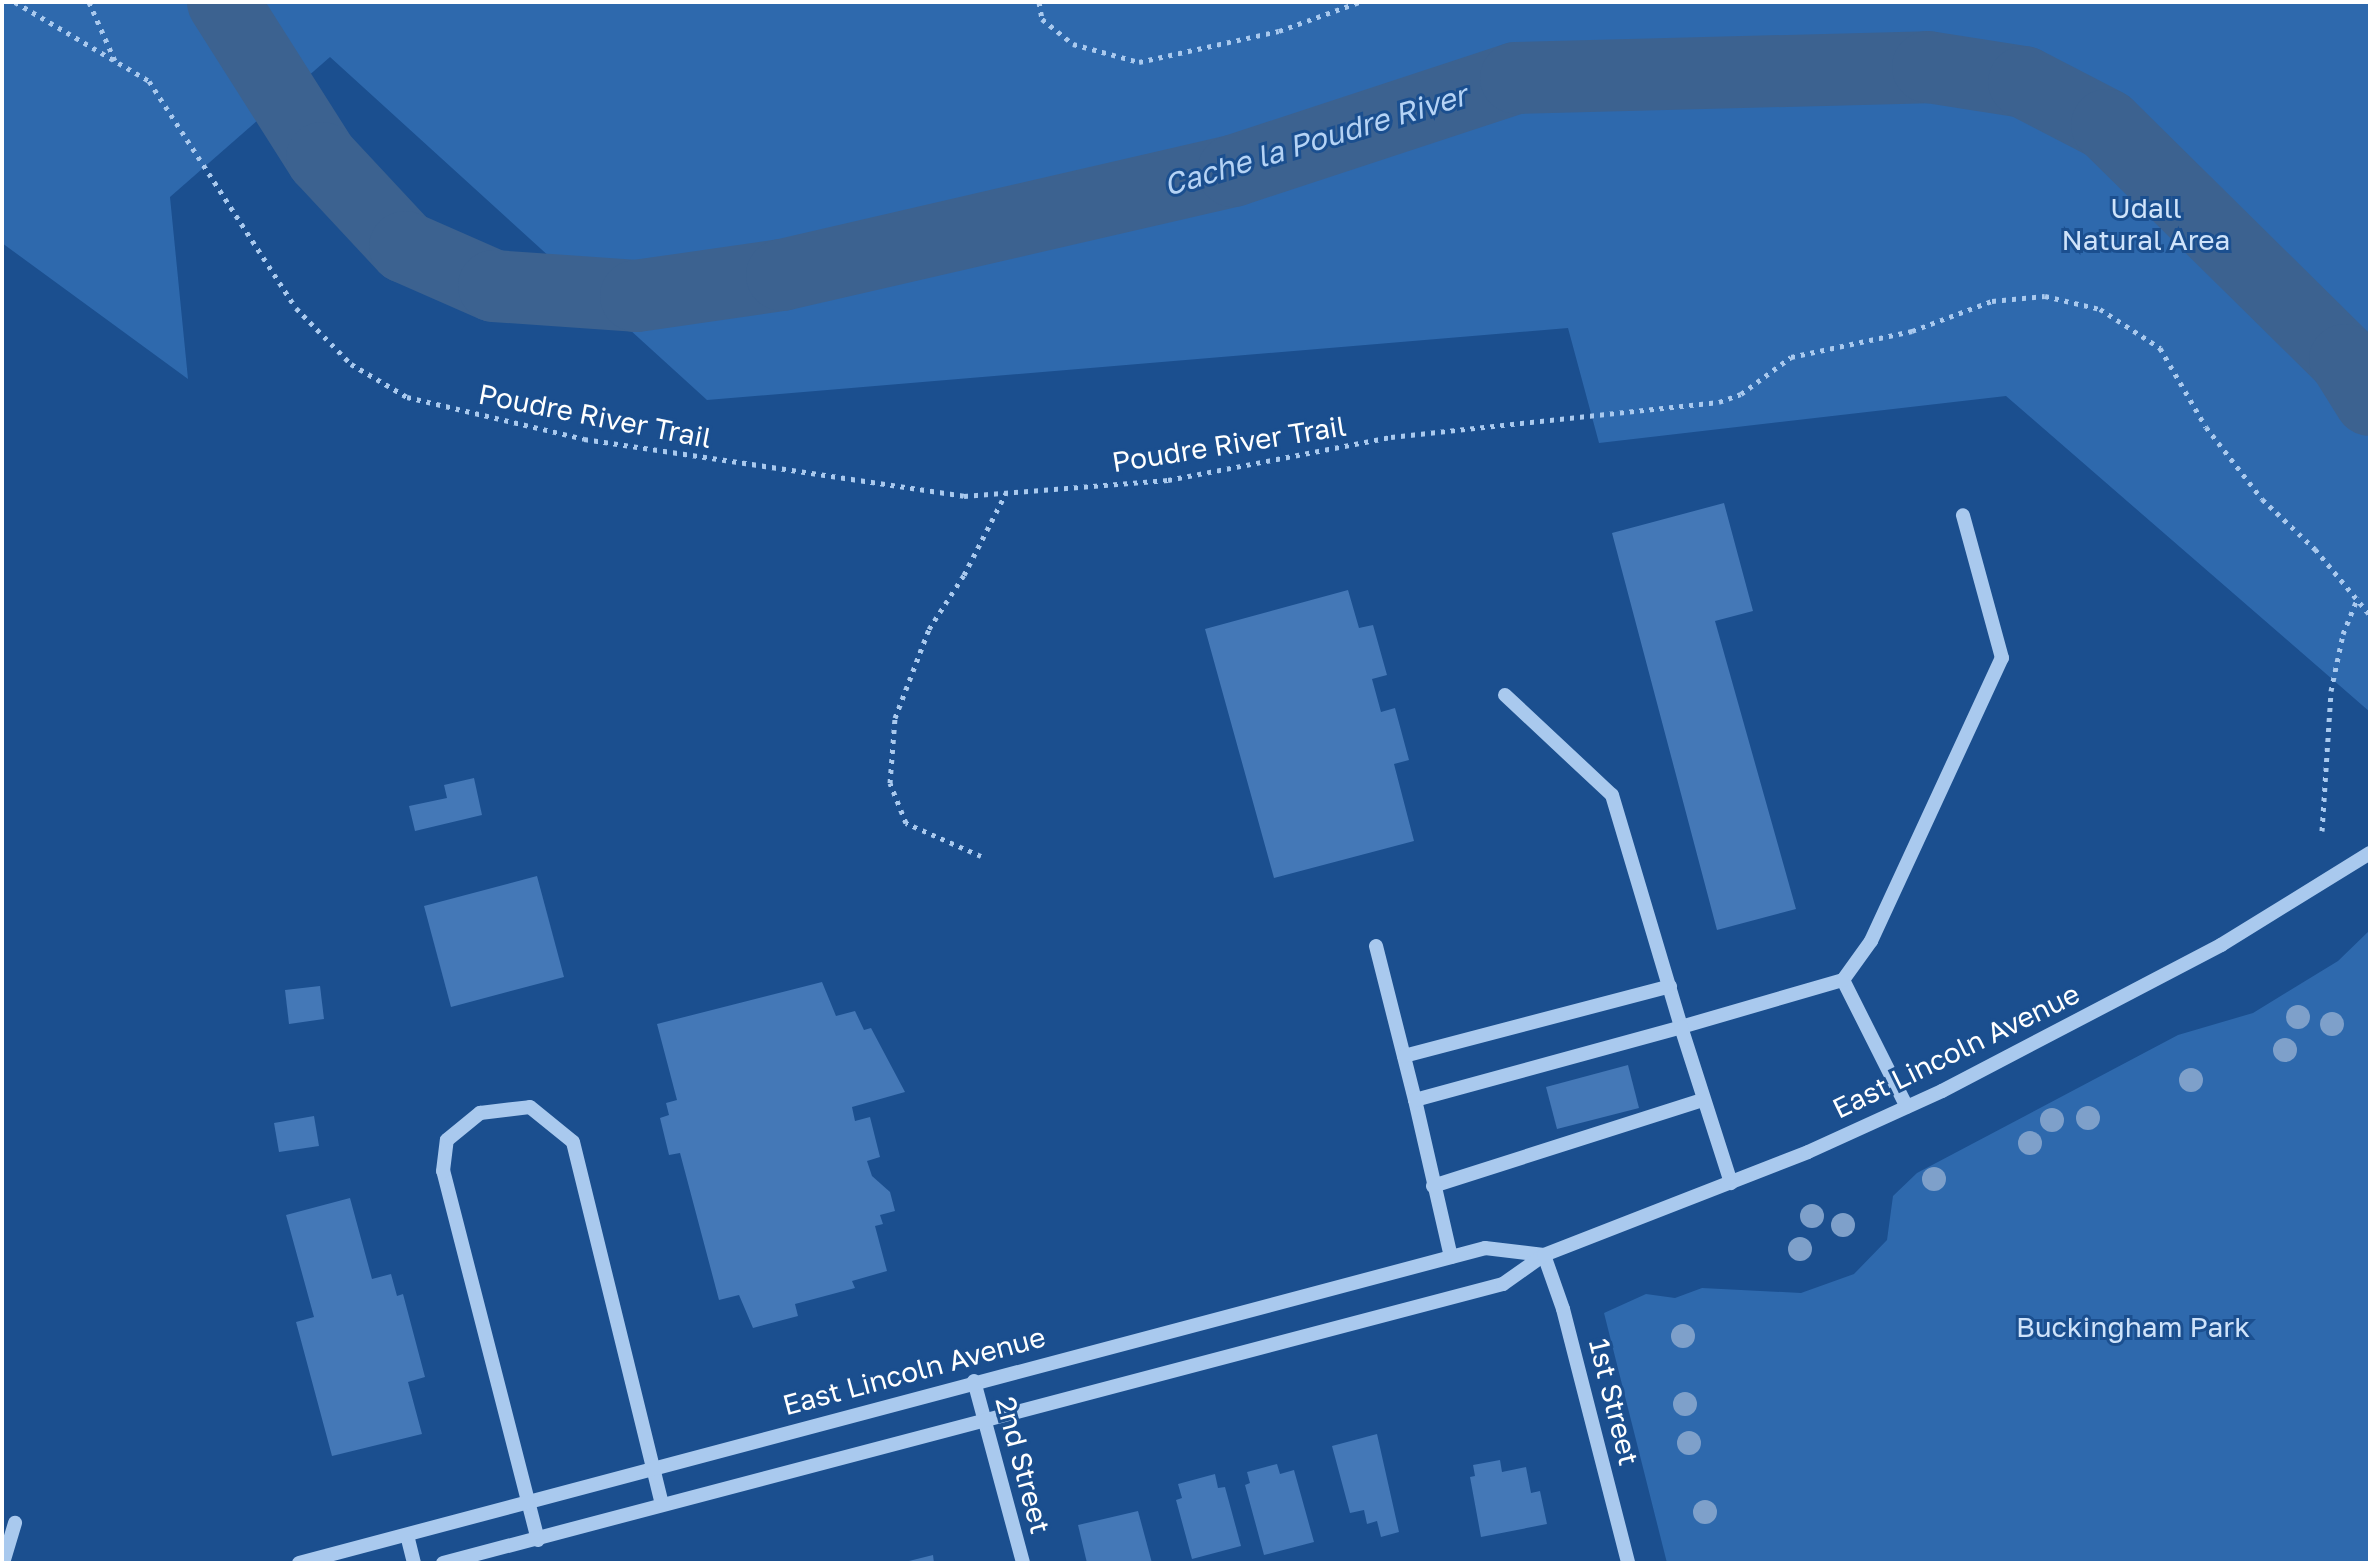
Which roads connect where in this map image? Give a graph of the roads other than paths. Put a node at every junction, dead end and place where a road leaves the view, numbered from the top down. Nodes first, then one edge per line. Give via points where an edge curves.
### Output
1 (1963, 515) dead end
2 (1505, 695) dead end
3 (2370, 853) edge
4 (1376, 946) dead end
5 (1843, 980) junction
6 (1670, 986) junction
7 (1681, 1027) junction
8 (1404, 1056) junction
9 (1415, 1100) junction
10 (1702, 1100) junction
11 (1907, 1107) junction
12 (1731, 1183) junction
13 (1433, 1186) junction
14 (1544, 1255) junction
15 (1451, 1257) junction
16 (974, 1381) junction
17 (984, 1420) junction
18 (654, 1467) junction
19 (528, 1501) junction
20 (662, 1504) junction
21 (15, 1523) dead end
22 (407, 1535) junction
23 (538, 1540) junction
24 (3, 1563) edge
25 (299, 1563) edge
26 (414, 1563) edge
27 (443, 1563) edge
28 (1023, 1563) edge
29 (1628, 1563) edge

1 - 5 street via 2002,658 1871,941
2 - 6 street via 1612,795
3 - 11 street, East Lincoln Avenue via 2221,945
4 - 8 street
5 - 7 street
5 - 11 street
6 - 7 street
6 - 8 street
7 - 9 street
7 - 10 street
8 - 9 street
9 - 13 street
10 - 12 street
10 - 13 street
11 - 12 street, East Lincoln Avenue
12 - 14 street, East Lincoln Avenue
13 - 15 street
14 - 15 street, East Lincoln Avenue via 1485,1248
14 - 17 street, East Lincoln Avenue via 1503,1284
14 - 29 street, 1st Street via 1563,1309
15 - 16 street, East Lincoln Avenue
16 - 17 street, 2nd Street
16 - 18 street, East Lincoln Avenue
17 - 20 street, East Lincoln Avenue
17 - 28 street, 2nd Street
18 - 19 street, East Lincoln Avenue
18 - 19 street via 573,1142 530,1107 480,1113 447,1140 443,1171
18 - 20 street
19 - 22 street, East Lincoln Avenue
19 - 23 street
20 - 23 street, East Lincoln Avenue
21 - 24 street
22 - 25 street, East Lincoln Avenue
22 - 26 street
23 - 27 street, East Lincoln Avenue

